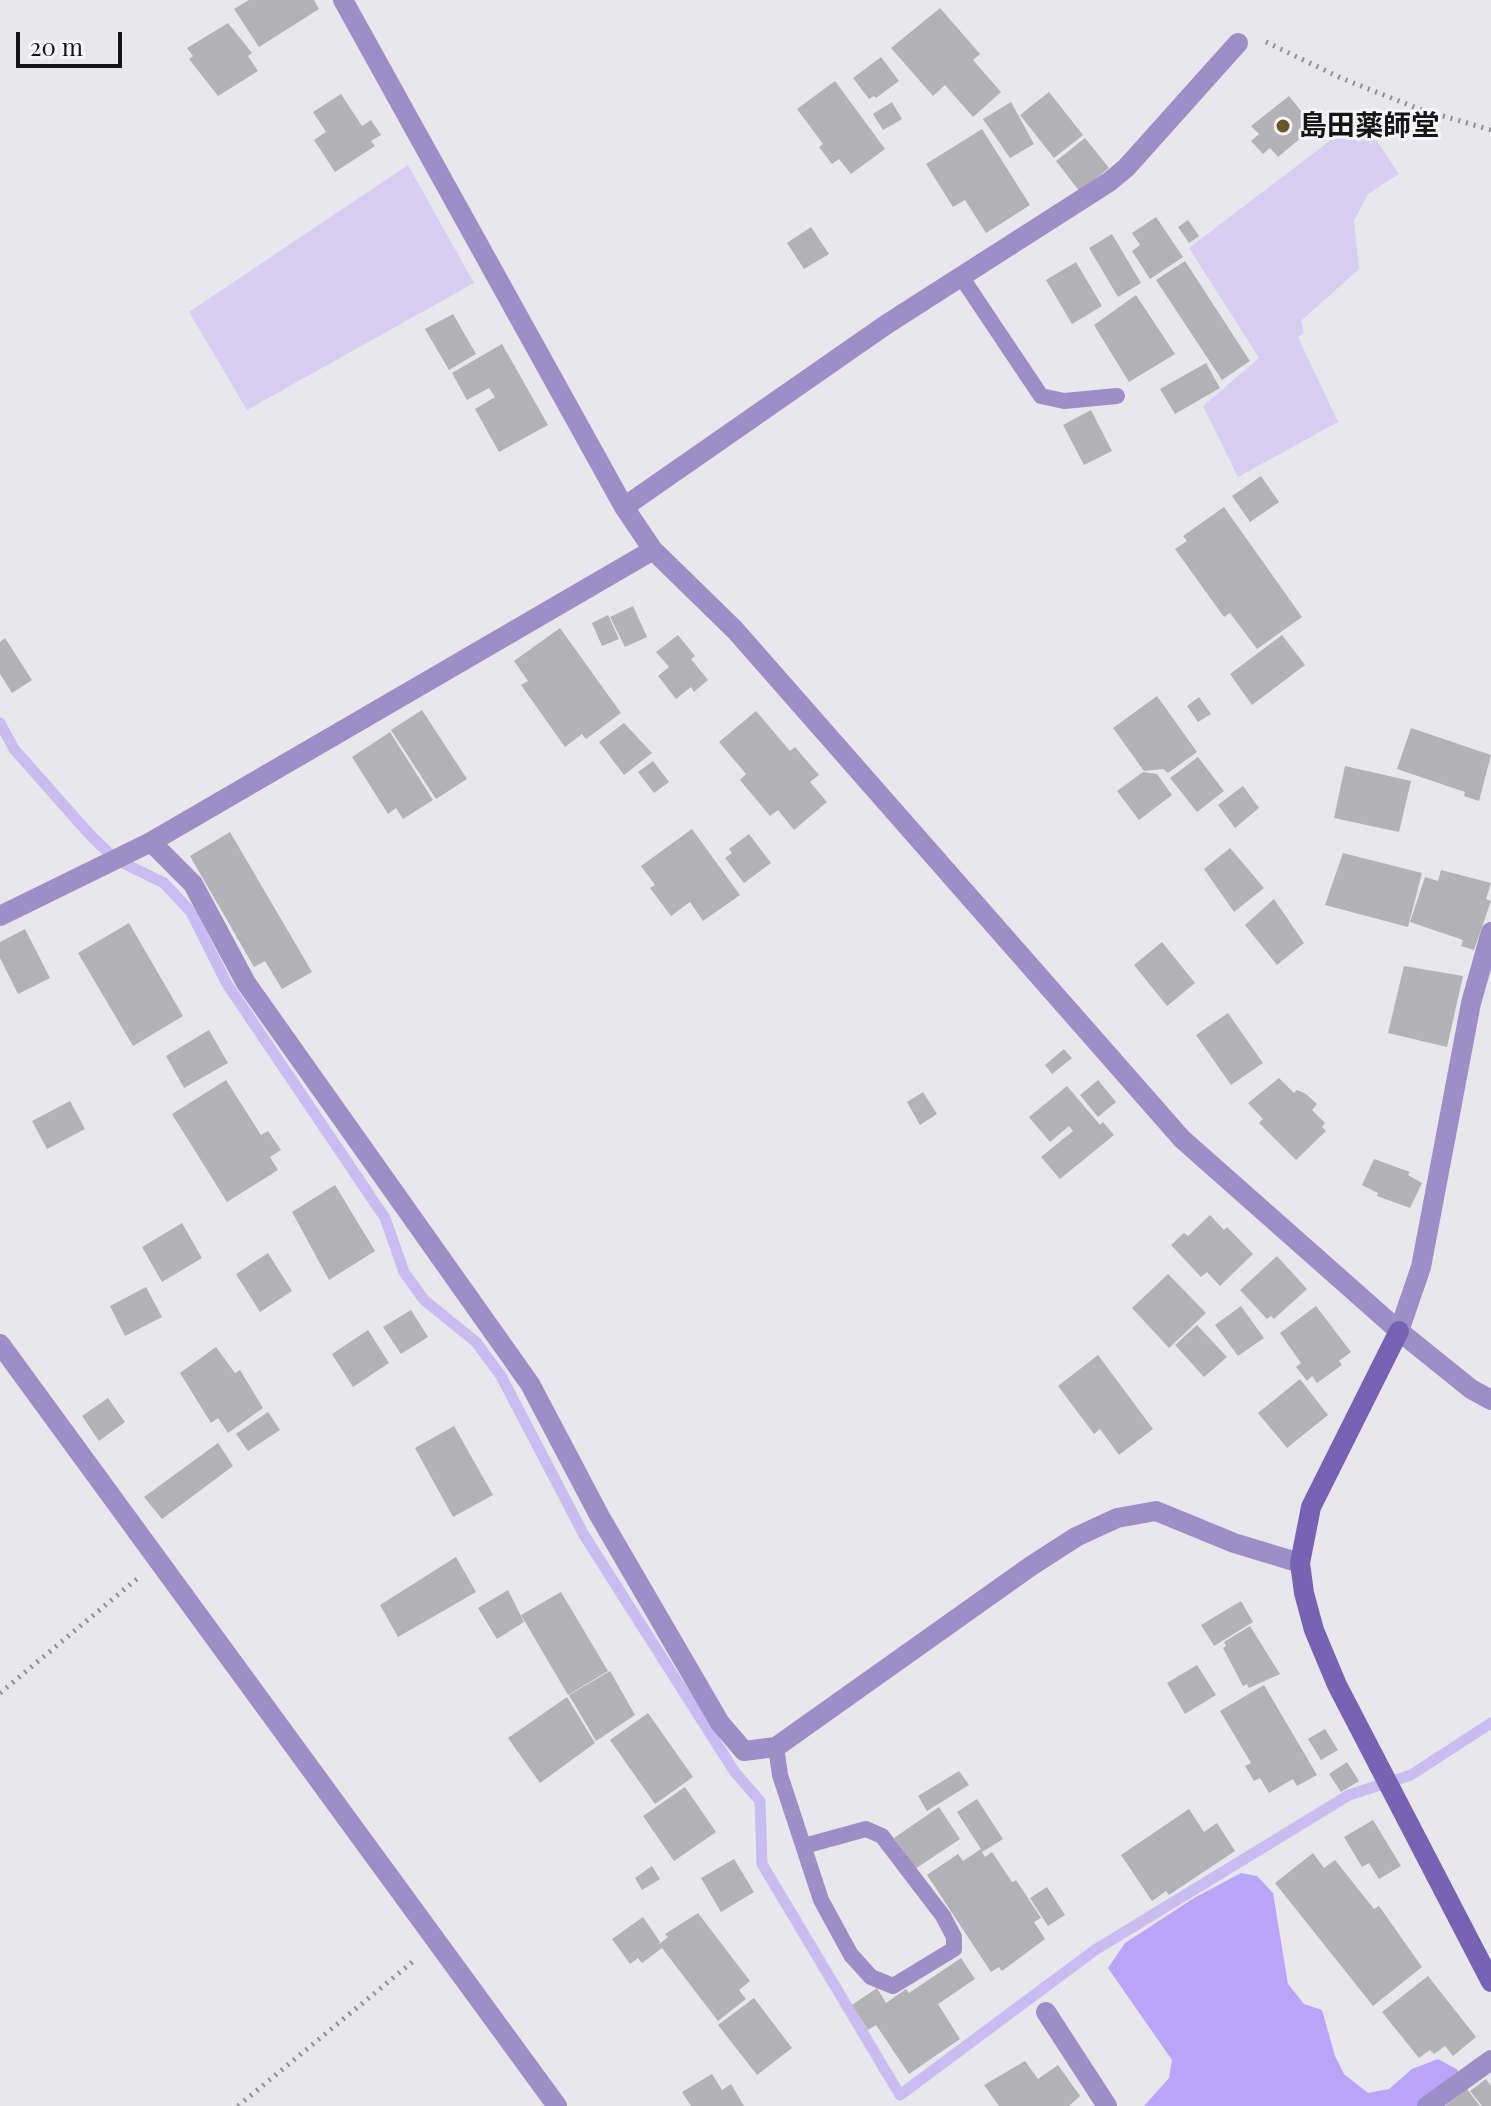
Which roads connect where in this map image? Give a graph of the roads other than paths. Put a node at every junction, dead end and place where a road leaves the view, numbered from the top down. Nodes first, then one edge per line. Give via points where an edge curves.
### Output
1 (343, 0) edge
2 (1238, 43) road end
3 (962, 278) junction
4 (1117, 396) dead end
5 (624, 507) junction
6 (653, 550) junction
7 (151, 842) junction
8 (0, 916) edge
9 (1491, 932) edge
10 (1399, 1331) junction
11 (0, 1344) edge
12 (1491, 1400) edge
13 (1300, 1563) junction
14 (776, 1747) junction
15 (804, 1846) junction
16 (1491, 1982) edge
17 (1046, 2012) dead end
18 (1491, 2060) edge
19 (557, 2106) edge
20 (1107, 2106) edge
21 (1427, 2106) edge

1 - 5 street
2 - 3 street via 1126,168
3 - 4 lane via 1041,396 1064,401
3 - 5 street
5 - 6 street
6 - 7 street
6 - 10 street via 735,630 1182,1139
7 - 8 street
7 - 14 street via 193,884 246,983 530,1384 720,1723 744,1751
9 - 10 street via 1471,1003 1421,1267
10 - 12 street
10 - 13 street via 1311,1507
11 - 19 street
13 - 14 street via 1156,1511 1117,1518 1031,1566
13 - 16 street via 1314,1630 1337,1685
14 - 15 lane
15 - 15 lane via 833,1927 871,1977 893,1986 954,1949 943,1916 882,1836 866,1829
17 - 20 street
18 - 21 street

